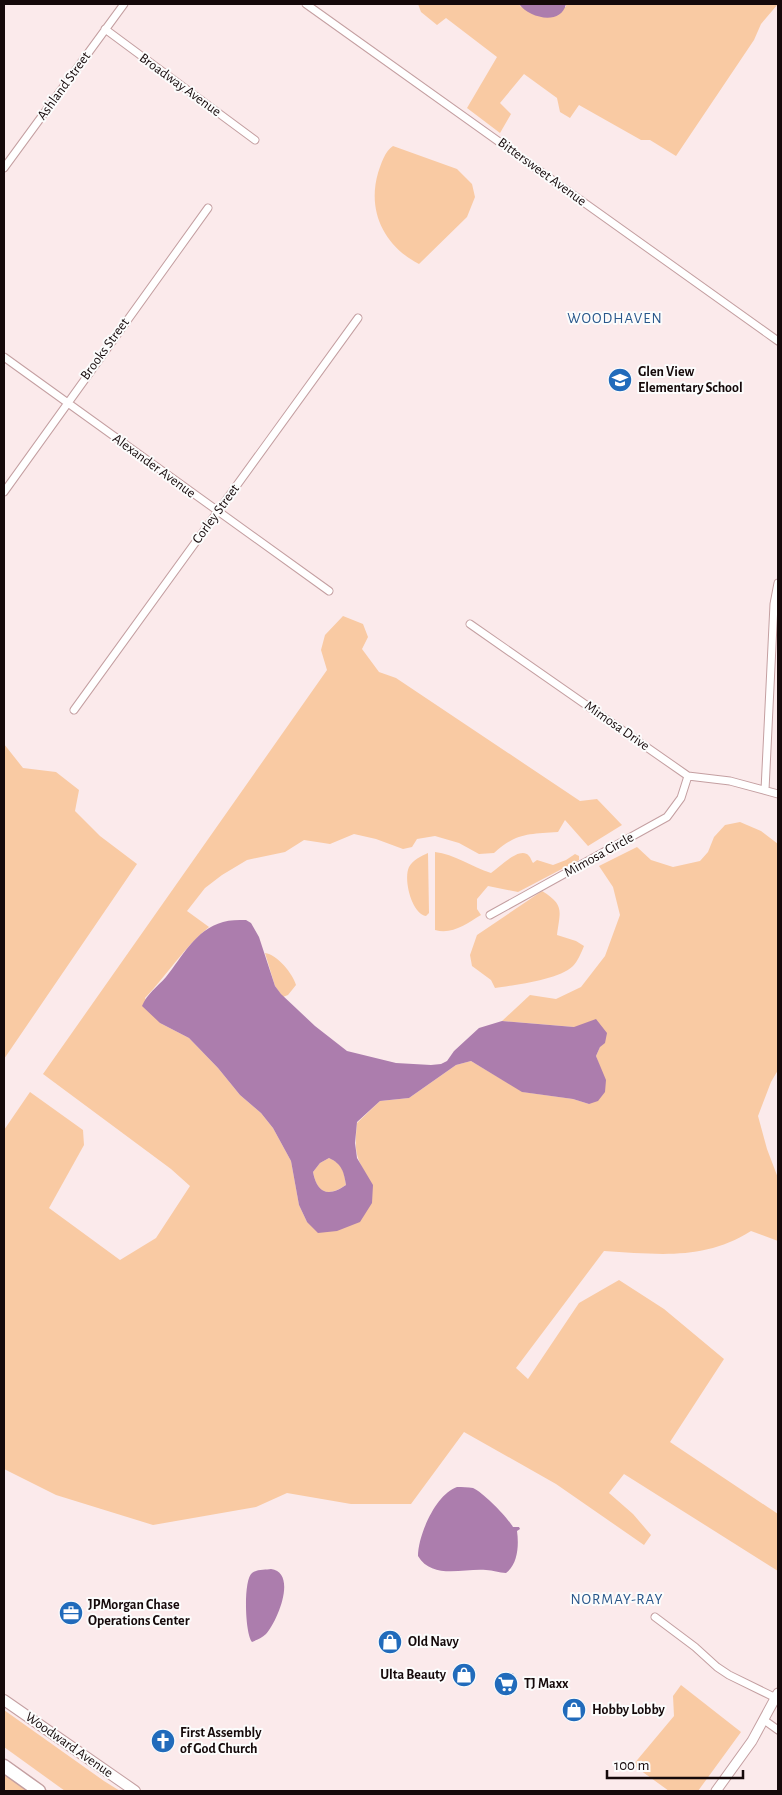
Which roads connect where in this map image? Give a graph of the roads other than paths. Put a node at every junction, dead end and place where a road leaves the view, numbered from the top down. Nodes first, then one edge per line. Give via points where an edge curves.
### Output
1 (124, 4) edge
2 (306, 4) edge
3 (105, 29) junction
4 (255, 140) dead end
5 (4, 168) edge
6 (208, 208) dead end
7 (358, 318) dead end
8 (778, 341) edge
9 (4, 357) edge
10 (67, 402) junction
11 (4, 492) edge
12 (218, 512) junction
13 (778, 583) edge
14 (329, 591) dead end
15 (470, 624) dead end
16 (74, 710) dead end
17 (688, 776) junction
18 (765, 790) junction
19 (778, 794) edge
20 (490, 915) dead end
21 (655, 1617) dead end
22 (777, 1695) edge
23 (4, 1700) edge
24 (764, 1720) junction
25 (778, 1730) edge
26 (4, 1766) edge
27 (39, 1791) edge
28 (135, 1791) edge
29 (716, 1791) edge

1 - 3 street, Ashland Street
2 - 8 street, Bittersweet Avenue
3 - 4 street, Broadway Avenue
3 - 5 street, Ashland Street
6 - 10 street, Brooks Street
7 - 12 street, Corley Street
9 - 10 street, Alexander Avenue
10 - 11 street, Brooks Street
10 - 12 street, Alexander Avenue
12 - 14 street, Alexander Avenue
12 - 16 street, Corley Street
13 - 18 street via 774,604
15 - 17 street, Mimosa Drive
17 - 18 street, Mimosa Drive
17 - 20 street, Mimosa Circle via 681,798 667,817
18 - 19 street, Mimosa Drive
21 - 22 street via 729,1675
22 - 24 street
23 - 28 main road, Woodward Avenue
24 - 25 street
24 - 29 street
26 - 27 highway

